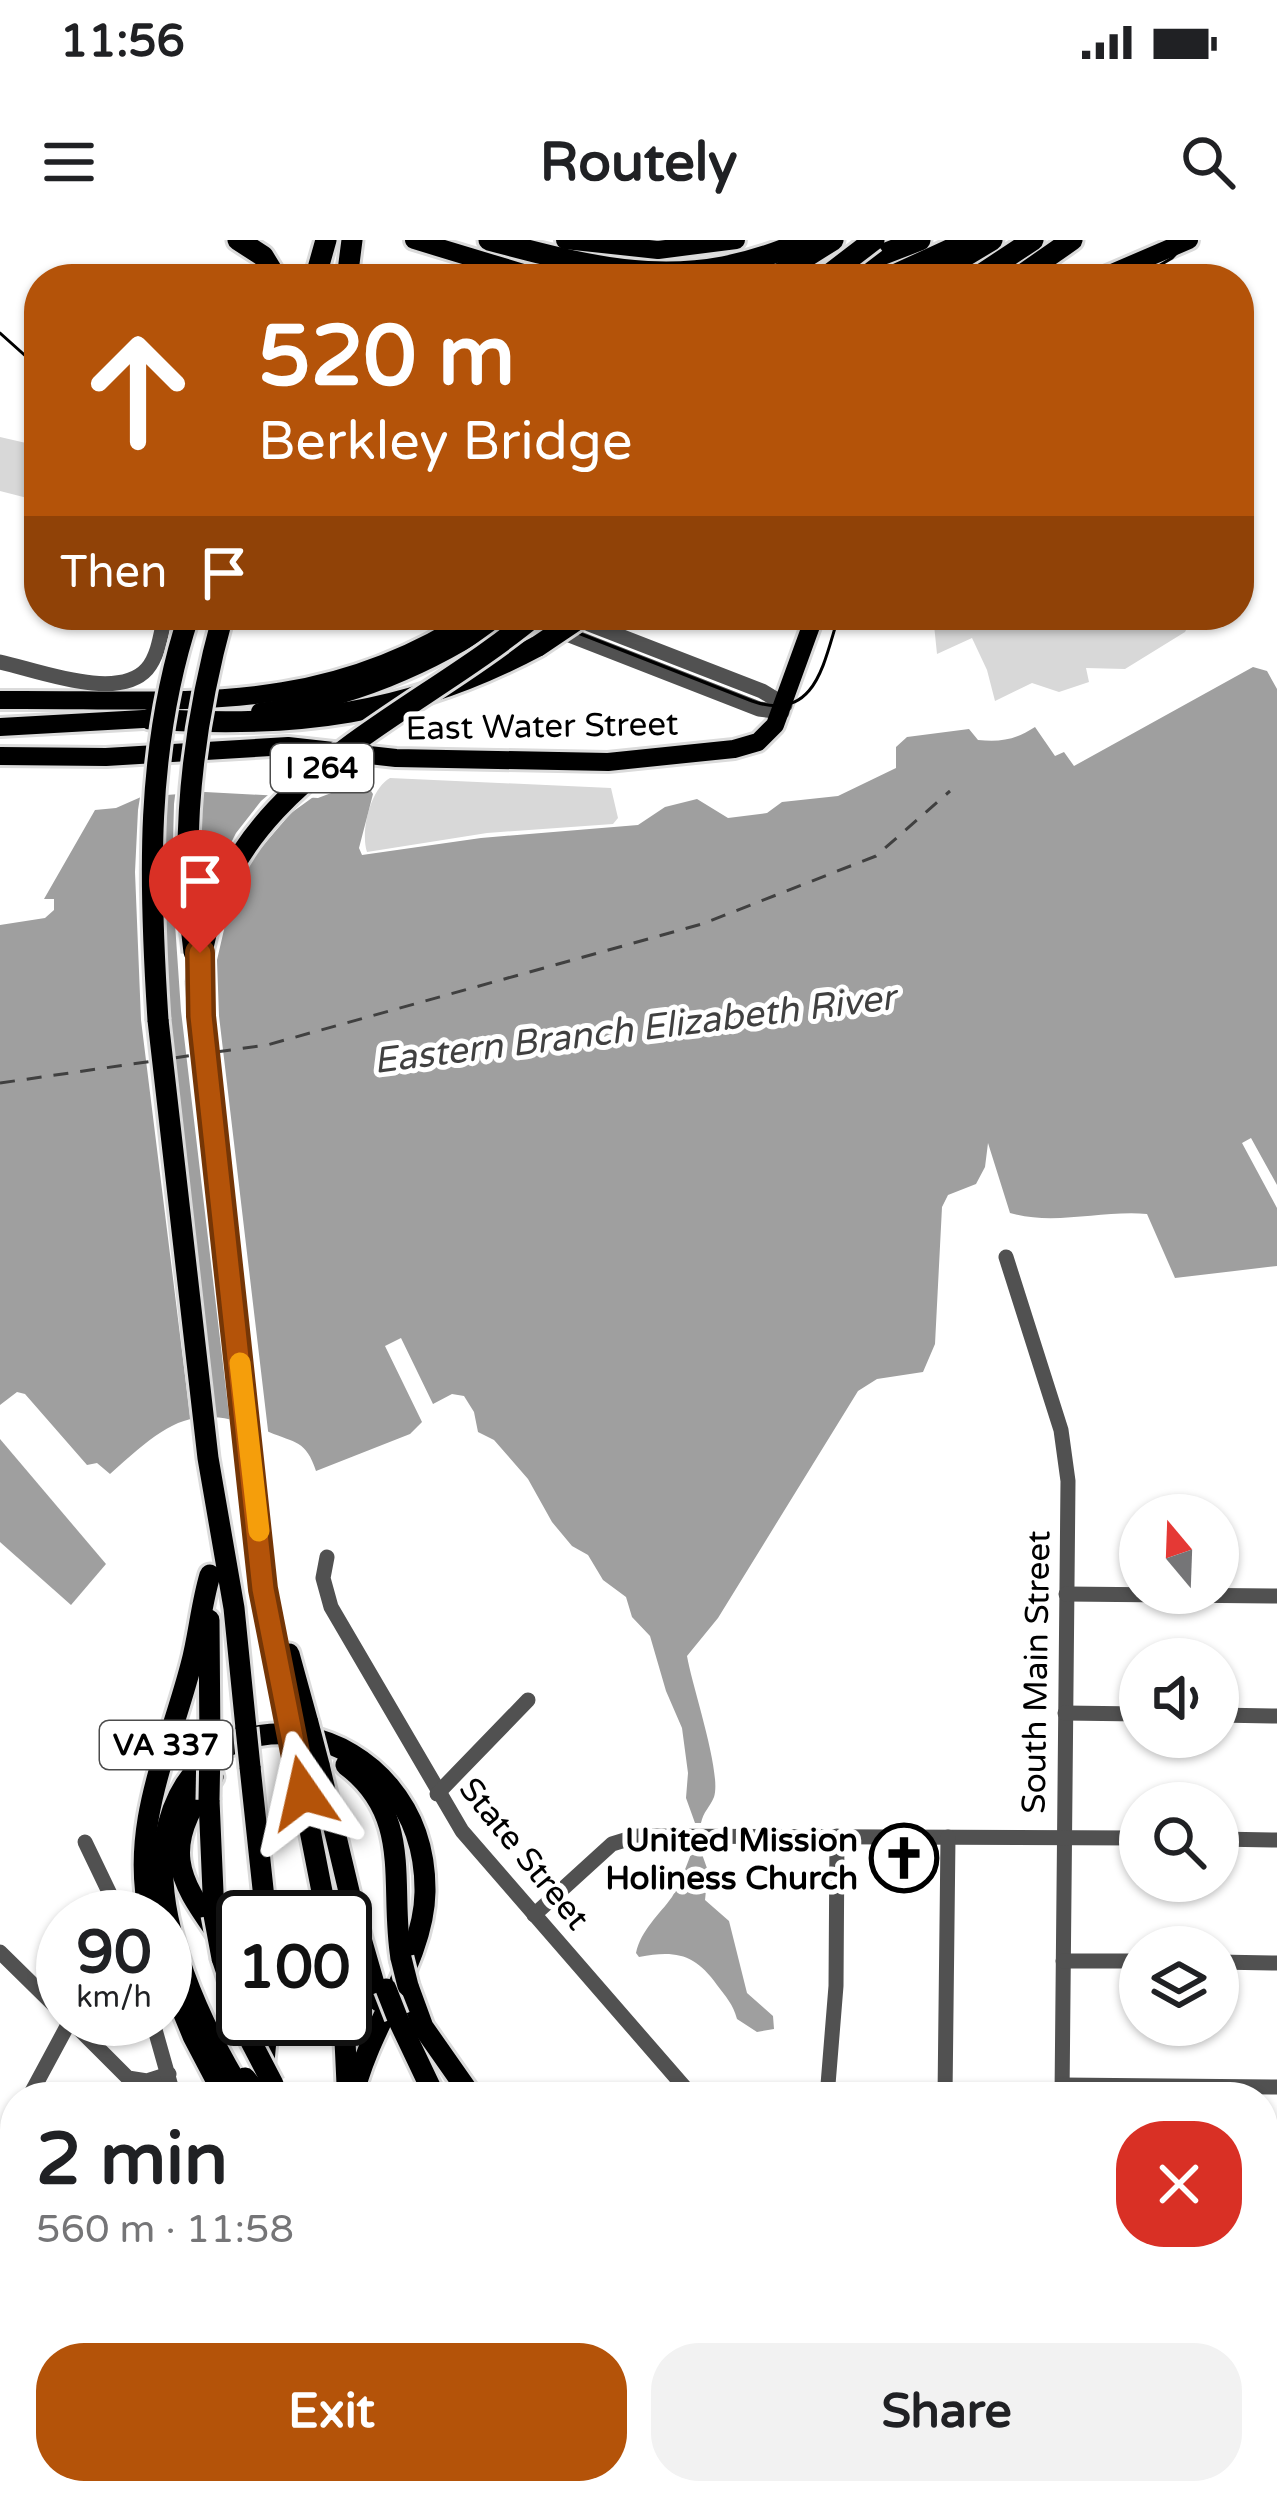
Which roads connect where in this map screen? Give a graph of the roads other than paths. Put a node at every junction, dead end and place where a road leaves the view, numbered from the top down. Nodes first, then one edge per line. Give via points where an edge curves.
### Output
1 (238, 240) edge
2 (414, 240) edge
3 (489, 240) edge
4 (565, 240) edge
5 (736, 240) edge
6 (833, 240) edge
7 (874, 240) edge
8 (920, 240) edge
9 (967, 240) edge
10 (992, 240) edge
11 (1016, 240) edge
12 (1033, 240) edge
13 (1072, 240) edge
14 (1090, 240) edge
15 (1189, 240) edge
16 (805, 250) edge
17 (268, 264) edge
18 (493, 264) edge
19 (580, 264) edge
20 (740, 264) edge
21 (841, 264) edge
22 (859, 264) edge
23 (937, 264) edge
24 (944, 264) edge
25 (989, 264) edge
26 (995, 264) edge
27 (1038, 264) edge
28 (1057, 264) edge
29 (1133, 264) edge
30 (160, 630) edge
31 (185, 630) edge
32 (220, 630) edge
33 (458, 630) edge
34 (466, 630) edge
35 (512, 630) edge
36 (562, 630) edge
37 (565, 630) edge
38 (603, 630) edge
39 (810, 630) edge
40 (0, 662) edge
41 (0, 700) edge
42 (783, 708) junction
43 (150, 719) junction
44 (0, 727) edge
45 (0, 756) edge
46 (198, 982) junction
47 (1006, 1257) dead end
48 (208, 1458) junction
49 (327, 1557) dead end
50 (210, 1575) junction
51 (1066, 1594) junction
52 (1277, 1596) edge
53 (528, 1700) dead end
54 (1066, 1713) junction
55 (1119, 1714) edge
56 (1239, 1715) edge
57 (1277, 1716) edge
58 (298, 1722) junction
59 (437, 1794) junction
60 (837, 1836) junction
61 (948, 1837) junction
62 (1064, 1837) junction
63 (1119, 1838) edge
64 (1239, 1839) edge
65 (1277, 1840) edge
66 (85, 1842) dead end
67 (108, 1890) edge
68 (147, 1890) edge
69 (263, 1890) edge
70 (322, 1890) edge
71 (534, 1915) junction
72 (216, 1926) edge
73 (216, 1934) edge
74 (0, 1952) edge
75 (1063, 1960) junction
76 (1119, 1961) edge
77 (1239, 1962) edge
78 (1277, 1963) edge
79 (36, 1987) edge
80 (391, 1992) junction
81 (394, 2023) junction
82 (192, 2033) edge
83 (54, 2046) edge
84 (96, 2046) edge
85 (160, 2046) edge
86 (253, 2046) edge
87 (263, 2046) edge
88 (346, 2046) edge
89 (169, 2074) junction
90 (36, 2082) edge
91 (171, 2082) edge
92 (239, 2082) edge
93 (247, 2082) edge
94 (254, 2082) edge
95 (256, 2082) edge
96 (349, 2082) edge
97 (355, 2082) edge
98 (414, 2082) edge
99 (427, 2082) edge
100 (462, 2082) edge
101 (680, 2082) edge
102 (828, 2082) edge
103 (945, 2082) edge
104 (1062, 2082) edge

1 - 17 highway
2 - 18 main road
3 - 19 highway
4 - 5 main road via 658,250
6 - 16 highway
7 - 21 highway, bridge
8 - 22 highway
9 - 23 main road
10 - 24 highway
11 - 25 main road
12 - 26 highway
13 - 27 highway
14 - 28 highway
15 - 29 main road
16 - 20 highway
30 - 40 street via 149,666 126,683
31 - 48 highway, bridge via 161,731 150,887
32 - 46 highway, bridge via 189,813
33 - 41 main road via 373,668 257,698
34 - 43 main road via 423,663 338,695 262,712
35 - 46 highway, I 264, bridge via 271,811 216,900
36 - 43 highway, bridge via 431,693 344,714 244,724
37 - 42 street via 759,709
38 - 42 street via 762,692
39 - 42 main road
42 - 45 main road, East Water Street via 768,735 751,745 626,761 396,758 288,746
43 - 44 main road
46 - 58 highway, I 264 via 259,1537
47 - 51 street, South Main Street via 1065,1456
48 - 50 highway, VA 337
48 - 69 highway, bridge via 234,1608
49 - 59 street, State Street via 331,1607
50 - 68 highway, VA 337 via 146,1820
50 - 72 highway, bridge
51 - 52 street
51 - 54 street, South Main Street
53 - 59 street
54 - 55 street
54 - 62 street, South Main Street
56 - 57 street
58 - 70 highway, bridge via 296,1760
58 - 80 highway, bridge
59 - 71 street, State Street
60 - 61 street
60 - 71 street via 638,1836 612,1844
60 - 102 street
61 - 62 street
61 - 103 street
62 - 63 street
62 - 75 street, South Main Street
64 - 65 street
66 - 67 street
71 - 101 street, State Street
73 - 80 highway, bridge via 182,1870 190,1809 212,1777 244,1756 303,1748 336,1759 380,1799 395,1848 401,1958
74 - 79 street
75 - 76 street
75 - 104 street, South Main Street
77 - 78 street
80 - 81 highway, bridge
80 - 100 highway
81 - 98 highway
81 - 99 highway
82 - 92 highway via 201,2055
83 - 90 street
84 - 89 street via 128,2078
85 - 89 street
86 - 94 highway, bridge
87 - 95 highway
88 - 96 highway
89 - 91 street
93 - 97 highway via 204,2016 179,1955 165,1900 165,1843 178,1801 202,1768 241,1742 291,1733 342,1746 377,1772 419,1843 425,1880 415,1945

